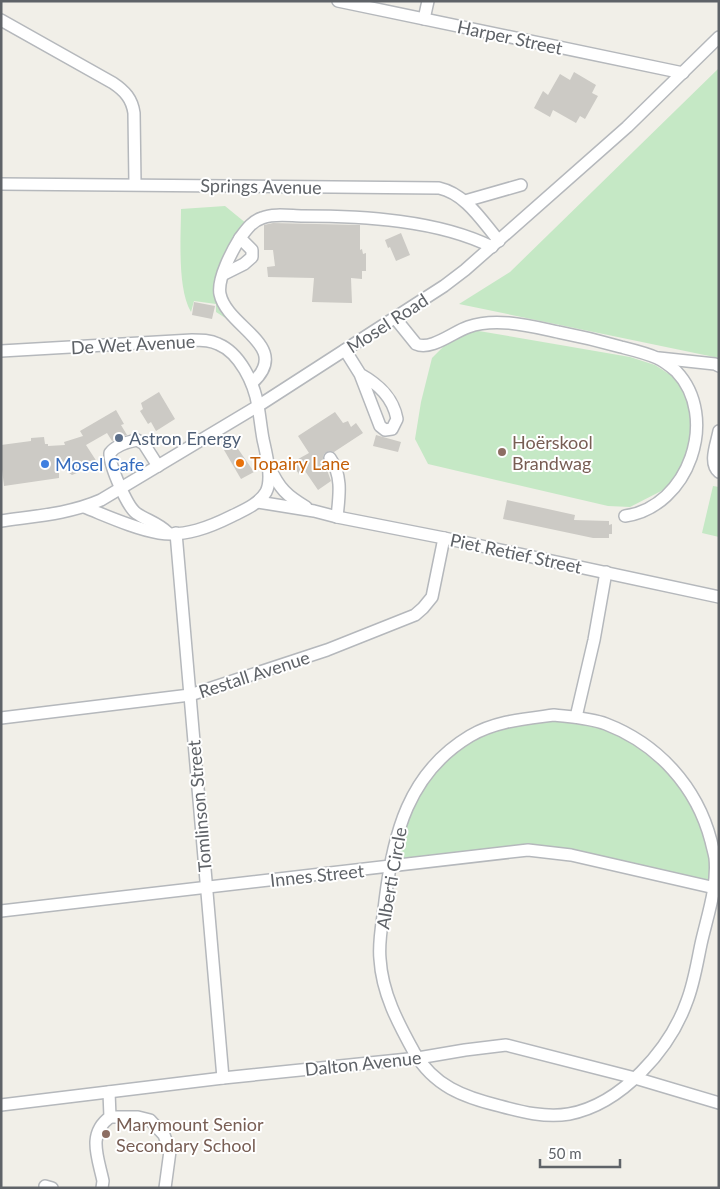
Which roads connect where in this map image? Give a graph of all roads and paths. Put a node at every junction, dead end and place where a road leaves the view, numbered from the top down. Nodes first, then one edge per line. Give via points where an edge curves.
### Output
1 (338, 1) edge
2 (428, 1) edge
3 (424, 19) junction
4 (1, 20) edge
5 (719, 37) edge
6 (682, 73) junction
7 (1, 184) edge
8 (135, 184) junction
9 (521, 185) dead end
10 (465, 201) junction
11 (240, 238) junction
12 (495, 244) junction
13 (224, 274) junction
14 (395, 318) junction
15 (345, 350) junction
16 (1, 351) edge
17 (658, 358) junction
18 (719, 366) edge
19 (360, 374) junction
20 (252, 383) junction
21 (258, 406) junction
22 (719, 431) edge
23 (330, 458) dead end
24 (268, 465) junction
25 (158, 466) junction
26 (719, 472) edge
27 (121, 488) junction
28 (258, 502) junction
29 (84, 507) junction
30 (314, 511) junction
31 (624, 516) dead end
32 (338, 517) junction
33 (1, 521) edge
34 (172, 533) junction
35 (444, 538) junction
36 (606, 572) junction
37 (719, 597) edge
38 (190, 695) junction
39 (576, 717) junction
40 (1, 718) edge
41 (390, 867) junction
42 (206, 887) junction
43 (716, 888) edge
44 (1, 910) edge
45 (418, 1058) junction
46 (222, 1078) junction
47 (635, 1078) junction
48 (108, 1092) junction
49 (719, 1103) edge
50 (1, 1105) edge
51 (110, 1117) junction
52 (102, 1188) edge
53 (165, 1188) edge

1 - 3 street, Harper Street
2 - 3 street
3 - 6 street, Harper Street
4 - 8 street via 113,83 128,95 134,113
5 - 6 street, Mosel Road
6 - 12 street, Mosel Road via 627,127
7 - 8 street, Springs Avenue
8 - 10 street, Springs Avenue via 439,188 455,193
9 - 10 street
10 - 12 street, Springs Avenue
11 - 12 street via 254,221 265,217 360,217 454,232
11 - 13 street
11 - 13 street via 252,250 252,257
12 - 14 street, Mosel Road via 444,286
13 - 20 street via 220,292 226,307 265,354 262,374
14 - 15 street, Mosel Road
14 - 17 street via 411,339 421,346 430,346 468,327 496,322 558,332
15 - 19 street
15 - 21 street, Mosel Road
16 - 20 street, De Wet Avenue via 207,341 230,351
17 - 18 street
17 - 31 street via 677,372 692,390 701,417 697,451 681,484 648,508
19 - 19 street via 380,426 385,430 392,429 397,419 390,401 381,388
20 - 21 street, De Wet Avenue
21 - 24 street, Piet Retief Street
21 - 25 street, Mosel Road
22 - 26 street via 713,462
23 - 32 street via 339,480
24 - 28 street, Piet Retief Street via 268,484
24 - 30 street, Piet Retief Street via 283,491
25 - 27 street, Mosel Road
25 - 27 street via 140,441 113,449 110,453 112,470
27 - 29 street, Mosel Road
27 - 34 street via 134,511
28 - 30 street, Piet Retief Street
28 - 34 street via 202,529
29 - 33 street, Mosel Road
29 - 34 street via 159,533
30 - 32 street, Piet Retief Street
32 - 35 street, Piet Retief Street
34 - 38 street, Tomlinson Street
35 - 36 street, Piet Retief Street
35 - 38 street, Restall Avenue via 432,597 415,615 327,650
36 - 37 street, Piet Retief Street
36 - 39 street
38 - 40 street, Restall Avenue
38 - 42 street, Tomlinson Street
39 - 41 street, Alberti Circle via 554,715 508,720 470,736 450,751 430,770 411,800 399,825
39 - 43 street, Alberti Circle via 603,723 622,732 657,754 675,771 706,823 715,858
41 - 42 street, Innes Street
41 - 43 street, Innes Street via 541,850
41 - 45 street, Alberti Circle via 380,944 382,972 398,1023
42 - 44 street, Innes Street
42 - 46 street, Tomlinson Street
43 - 47 street, Alberti Circle via 688,1000 672,1033
45 - 46 street, Dalton Avenue
45 - 47 street, Dalton Avenue via 510,1045
45 - 47 street, Alberti Circle via 445,1086 495,1105 542,1114 569,1114 590,1108
46 - 48 street, Dalton Avenue
47 - 49 street, Dalton Avenue
48 - 50 street, Dalton Avenue
48 - 51 street
51 - 52 street via 100,1126 96,1140 104,1181
51 - 53 street via 150,1120 164,1135 170,1151

